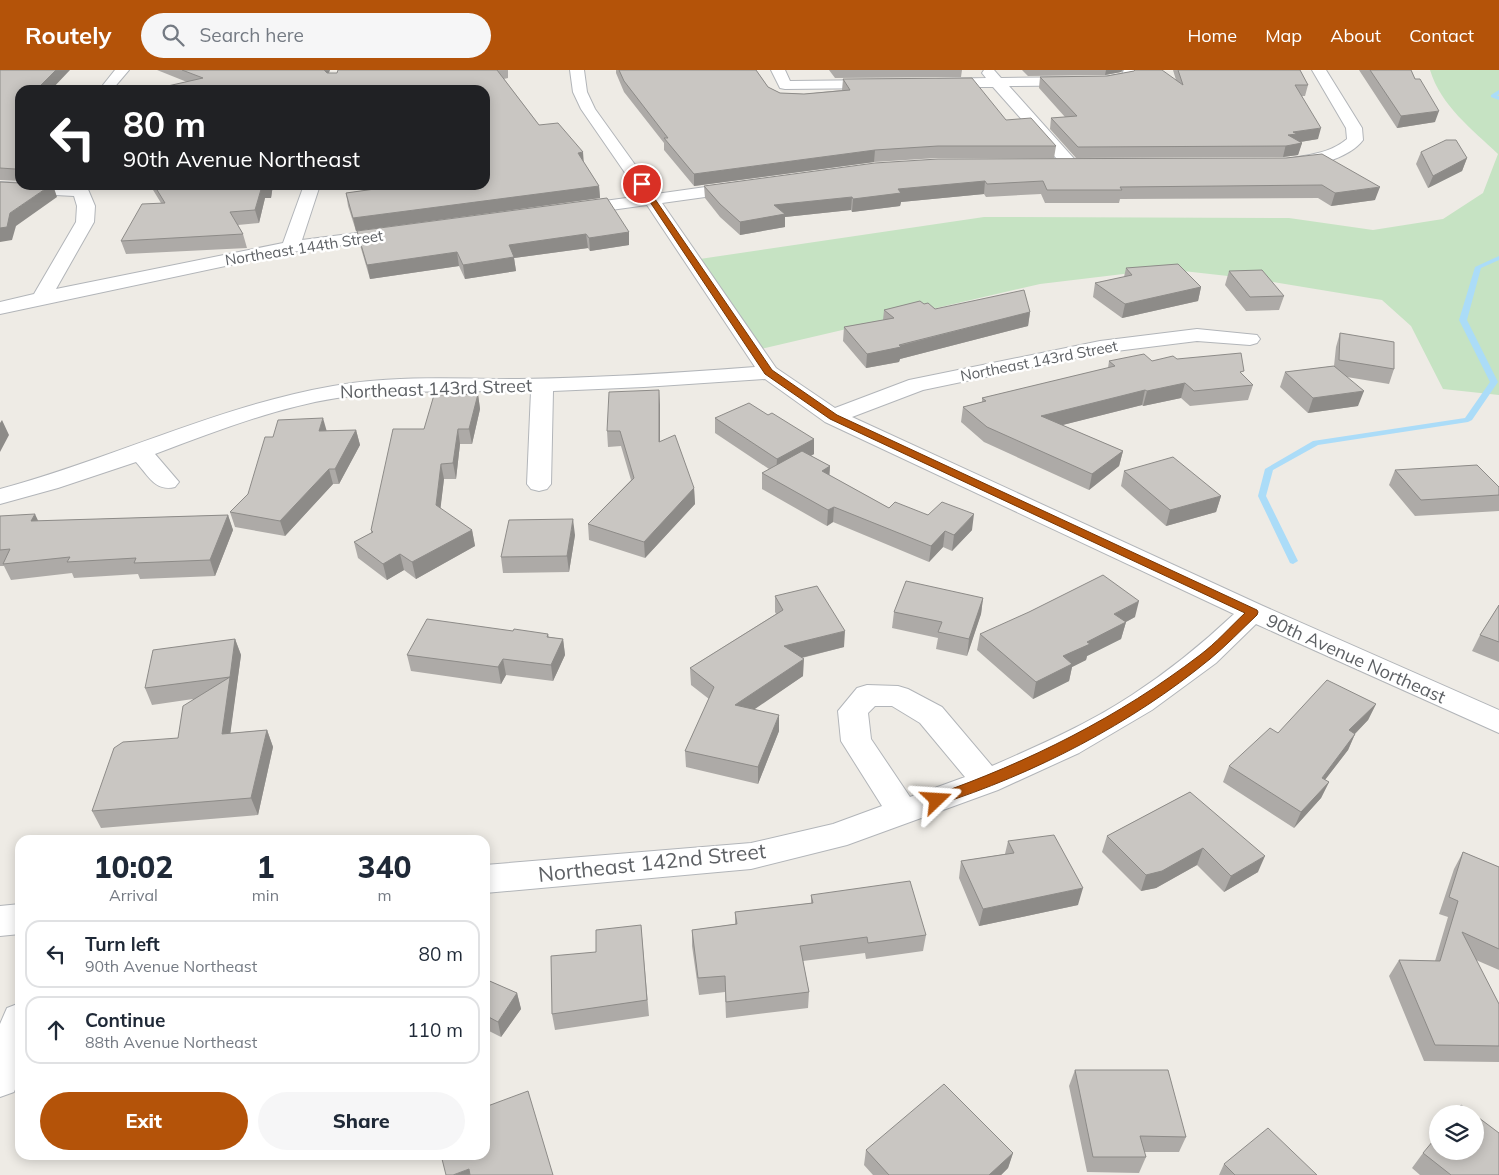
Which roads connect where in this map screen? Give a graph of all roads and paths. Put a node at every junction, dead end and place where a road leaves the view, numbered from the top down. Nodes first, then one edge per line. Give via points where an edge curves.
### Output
1 (122, 70) edge
2 (577, 70) edge
3 (778, 70) edge
4 (986, 70) edge
5 (1319, 70) edge
6 (1129, 74) edge
7 (996, 82) junction
8 (920, 83) edge
9 (891, 84) edge
10 (109, 85) edge
11 (1273, 164) edge
12 (1052, 165) edge
13 (1071, 165) junction
14 (1090, 165) edge
15 (758, 185) edge
16 (0, 186) edge
17 (15, 187) edge
18 (65, 190) edge
19 (310, 190) edge
20 (652, 200) junction
21 (555, 212) edge
22 (408, 232) edge
23 (292, 247) junction
24 (41, 298) junction
25 (0, 308) edge
26 (1250, 339) dead end
27 (768, 372) junction
28 (542, 385) junction
29 (833, 417) junction
30 (140, 452) junction
31 (167, 482) dead end
32 (539, 484) dead end
33 (0, 497) edge
34 (1253, 612) junction
35 (1499, 722) edge
36 (987, 782) junction
37 (903, 812) junction
38 (490, 879) edge
39 (15, 920) edge
40 (0, 921) edge
41 (15, 1035) edge
42 (0, 1079) edge

1 - 10 street
2 - 20 street via 580,92 588,108
3 - 9 street via 786,85
4 - 7 street
5 - 11 street via 1354,128 1355,140 1344,151 1318,160
6 - 7 street via 1105,81
7 - 8 street
7 - 13 street
12 - 13 street
13 - 14 street
15 - 20 street
16 - 17 street
18 - 24 street via 81,191 86,206 85,222
19 - 23 street
20 - 21 street
20 - 27 street
22 - 23 street, Northeast 144th Street
23 - 24 street, Northeast 144th Street
24 - 25 street, Northeast 144th Street
26 - 29 street, Northeast 143rd Street via 1197,336 1100,347 917,386
27 - 28 street, Northeast 143rd Street via 691,379
27 - 29 street, 90th Avenue Northeast
28 - 30 street, Northeast 143rd Street via 386,387 337,391 290,400
28 - 32 street
29 - 34 street, 90th Avenue Northeast
30 - 31 street
30 - 33 street, Northeast 143rd Street
34 - 35 street, 90th Avenue Northeast
34 - 36 street, Northeast 142nd Street via 1206,656 1142,703 1068,745
36 - 37 street, Northeast 142nd Street
36 - 37 street via 931,715 898,696 867,696 853,712 856,741
37 - 38 street, Northeast 142nd Street via 835,836 751,856
39 - 40 street
41 - 42 street

